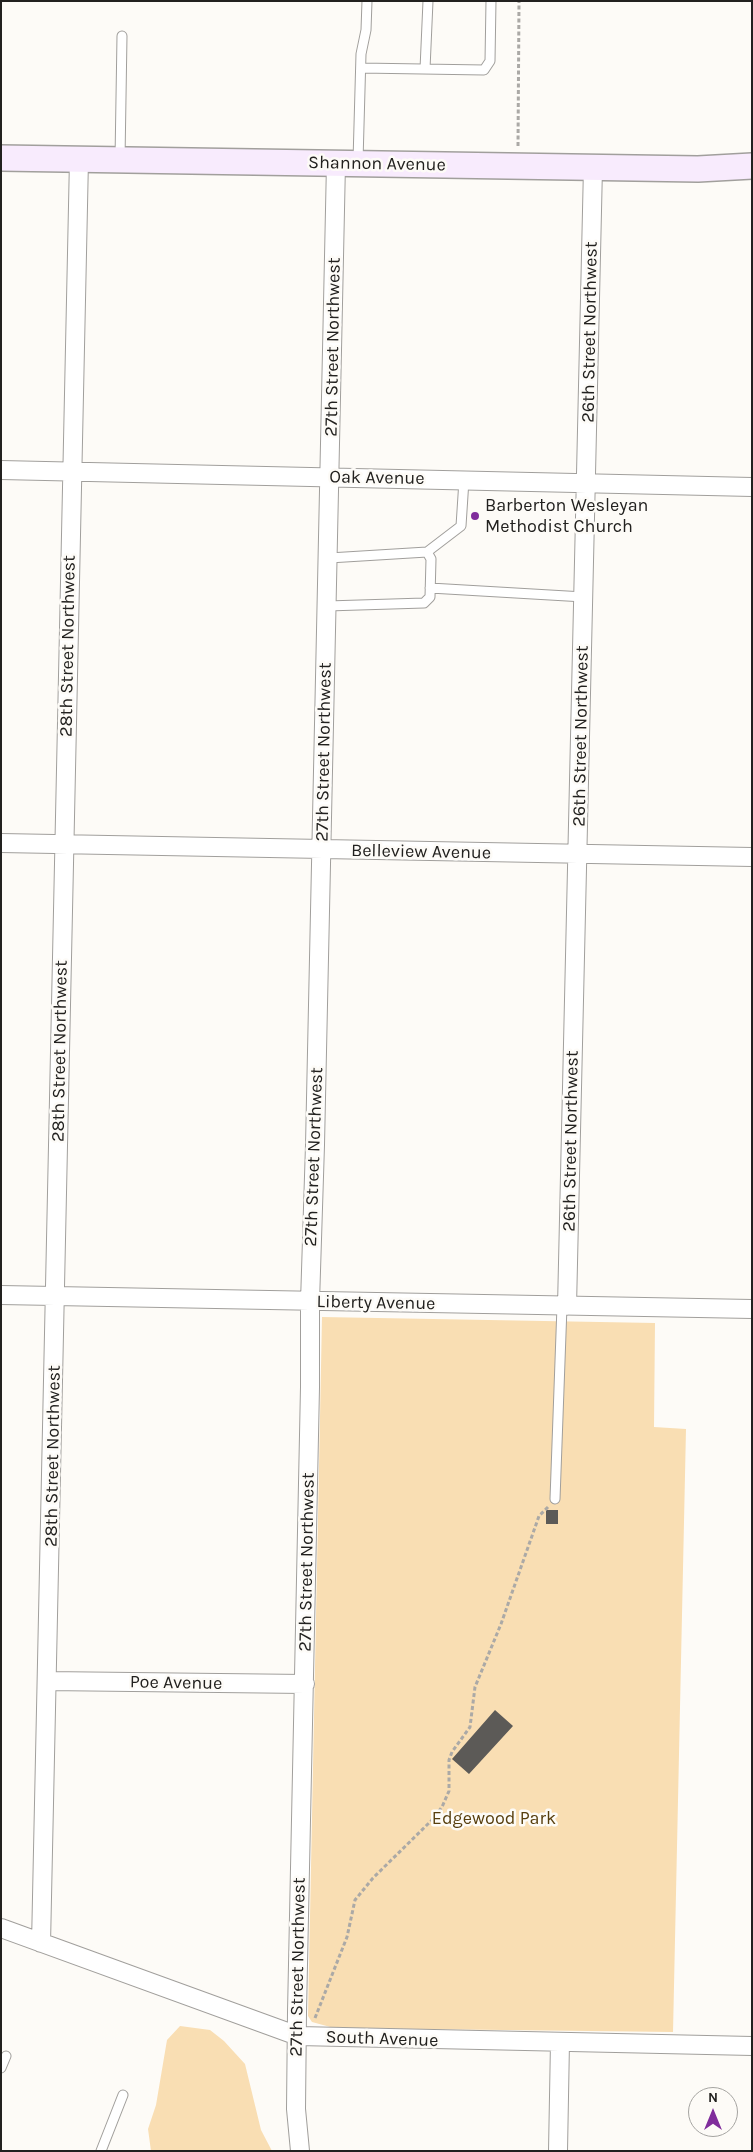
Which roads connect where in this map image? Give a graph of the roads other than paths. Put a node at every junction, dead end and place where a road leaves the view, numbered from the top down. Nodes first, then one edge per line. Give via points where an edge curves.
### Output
1 (367, 1) edge
2 (428, 1) edge
3 (491, 1) edge
4 (122, 36) dead end
5 (360, 68) junction
6 (425, 69) junction
7 (1, 158) edge
8 (80, 159) junction
9 (120, 159) junction
10 (347, 164) junction
11 (752, 166) edge
12 (593, 167) junction
13 (1, 470) edge
14 (72, 471) junction
15 (330, 477) junction
16 (464, 480) junction
17 (586, 483) junction
18 (752, 487) edge
19 (426, 552) junction
20 (328, 558) junction
21 (430, 588) junction
22 (584, 598) junction
23 (327, 606) junction
24 (1, 843) edge
25 (64, 844) junction
26 (321, 850) junction
27 (578, 855) junction
28 (752, 857) edge
29 (1, 1295) edge
30 (56, 1296) junction
31 (310, 1302) junction
32 (565, 1306) junction
33 (752, 1310) edge
34 (555, 1499) road end
35 (47, 1681) junction
36 (305, 1684) junction
37 (1, 1928) edge
38 (40, 1943) junction
39 (298, 2036) junction
40 (560, 2042) junction
41 (752, 2046) edge
42 (6, 2056) dead end
43 (1, 2068) edge
44 (123, 2095) dead end
45 (101, 2151) edge
46 (300, 2151) edge
47 (558, 2151) edge

1 - 5 lane
2 - 6 lane
3 - 6 lane via 490,61 484,70
4 - 9 lane
5 - 6 lane
5 - 10 lane
7 - 8 street, Shannon Avenue
8 - 9 street, Shannon Avenue
8 - 14 street, 28th Street Northwest
9 - 10 street, Shannon Avenue
10 - 12 street, Shannon Avenue
10 - 15 street, 27th Street Northwest
11 - 12 street, Shannon Avenue via 698,169
12 - 17 street, 26th Street Northwest
13 - 14 street, Oak Avenue
14 - 15 street, Oak Avenue
14 - 25 street, 28th Street Northwest
15 - 16 street, Oak Avenue
15 - 20 street, 27th Street Northwest
16 - 17 street, Oak Avenue
16 - 19 lane via 460,526
17 - 18 street, Oak Avenue
17 - 22 street, 26th Street Northwest
19 - 20 lane
19 - 21 lane via 431,559
20 - 23 street, 27th Street Northwest
21 - 22 lane
21 - 23 lane via 430,597 424,603
22 - 27 street, 26th Street Northwest
23 - 26 street, 27th Street Northwest
24 - 25 street, Belleview Avenue
25 - 26 street, Belleview Avenue
25 - 30 street, 28th Street Northwest
26 - 27 street, Belleview Avenue
26 - 31 street, 27th Street Northwest
27 - 28 street, Belleview Avenue
27 - 32 street, 26th Street Northwest
29 - 30 street, Liberty Avenue
30 - 31 street, Liberty Avenue
30 - 35 street, 28th Street Northwest
31 - 32 street, Liberty Avenue
31 - 36 street, 27th Street Northwest
32 - 33 street, Liberty Avenue
32 - 34 lane
35 - 36 street, Poe Avenue
35 - 38 street, 28th Street Northwest
36 - 39 street, 27th Street Northwest
37 - 38 street, South Avenue
38 - 39 street, South Avenue
39 - 40 street, South Avenue
39 - 46 street, 27th Street Northwest via 296,2109
40 - 41 street, South Avenue
40 - 47 street
42 - 43 lane
44 - 45 lane

